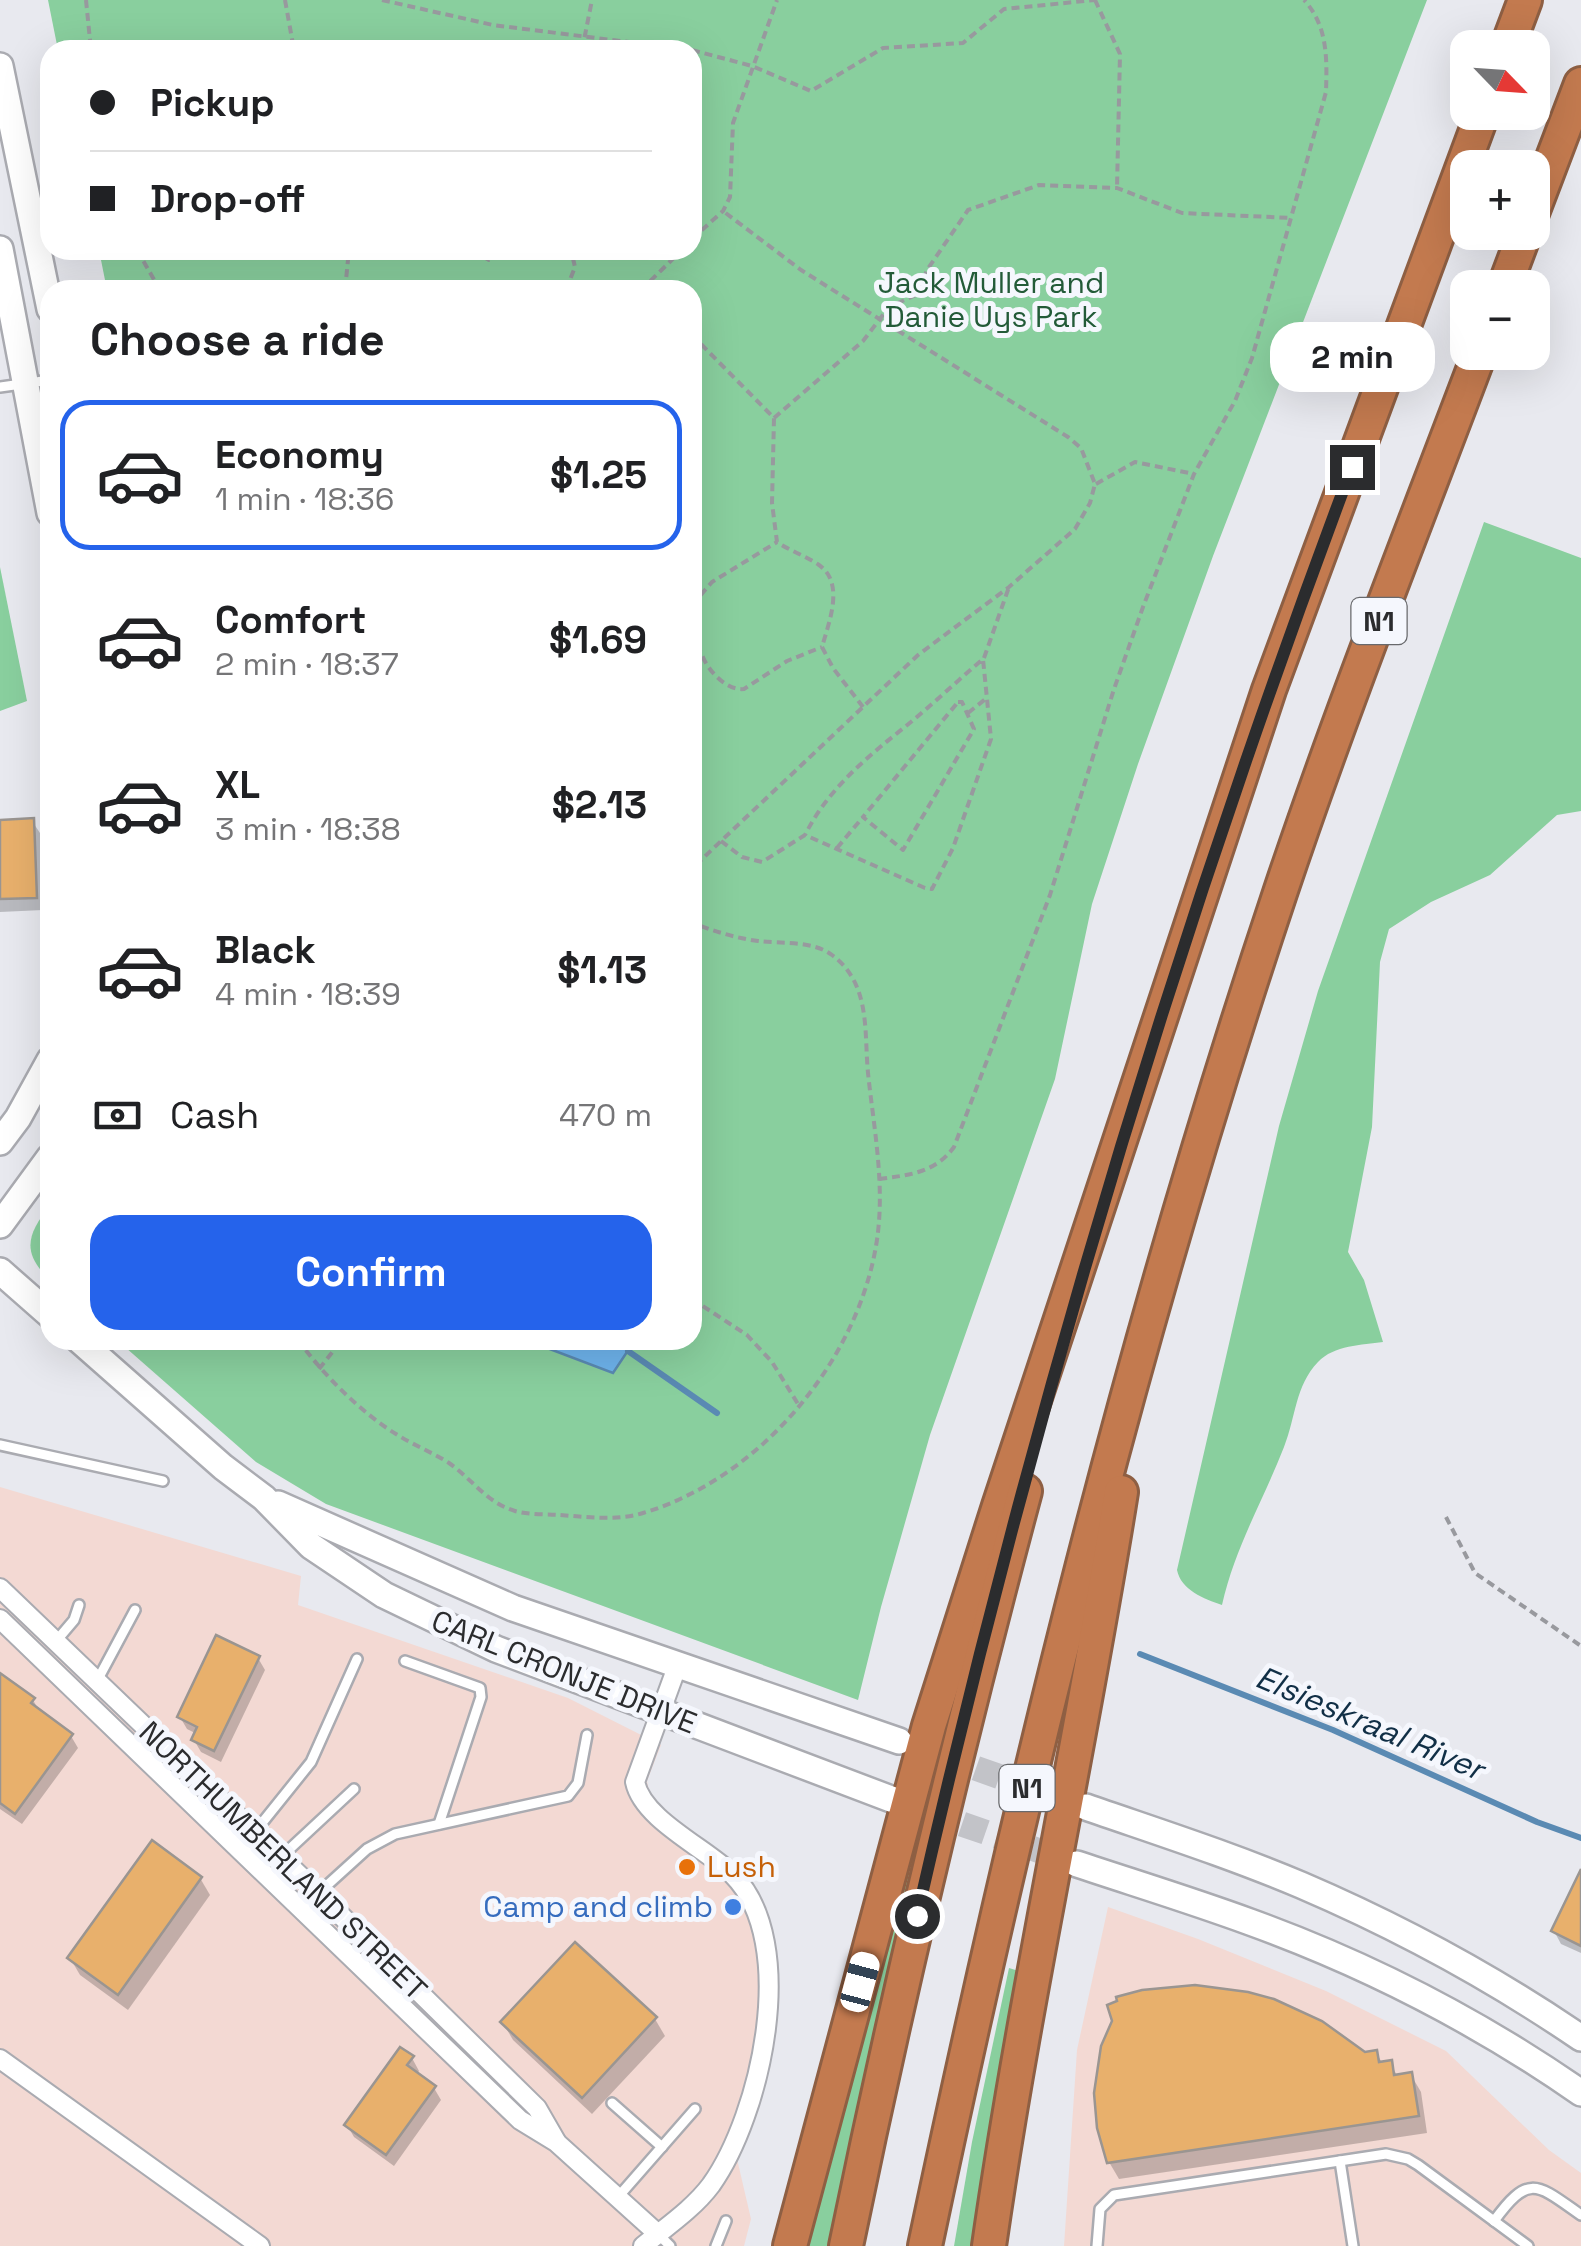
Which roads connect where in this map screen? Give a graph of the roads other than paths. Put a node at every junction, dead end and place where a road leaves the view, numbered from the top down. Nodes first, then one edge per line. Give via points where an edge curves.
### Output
1 (1525, 0) edge
2 (1514, 30) edge
3 (0, 66) edge
4 (1581, 84) edge
5 (1476, 130) edge
6 (1550, 166) edge
7 (0, 249) edge
8 (44, 280) edge
9 (1473, 370) edge
10 (40, 382) edge
11 (12, 386) edge
12 (40, 480) edge
13 (40, 1078) edge
14 (0, 1142) edge
15 (40, 1171) edge
16 (1107, 1187) junction
17 (0, 1225) edge
18 (0, 1271) edge
19 (40, 1306) edge
20 (1146, 1335) junction
21 (89, 1350) edge
22 (0, 1445) edge
23 (163, 1481) dead end
24 (264, 1498) junction
25 (0, 1588) edge
26 (79, 1605) dead end
27 (135, 1610) dead end
28 (0, 1619) edge
29 (56, 1641) junction
30 (357, 1659) dead end
31 (404, 1661) dead end
32 (678, 1664) junction
33 (97, 1681) junction
34 (661, 1713) junction
35 (587, 1735) dead end
36 (899, 1741) dead end
37 (354, 1789) dead end
38 (891, 1799) tunnel mouth
39 (1086, 1806) tunnel mouth
40 (439, 1824) junction
41 (254, 1833) junction
42 (281, 1857) junction
43 (1076, 1864) tunnel mouth
44 (317, 1892) junction
45 (301, 1909) junction
46 (1581, 2038) edge
47 (0, 2058) edge
48 (1581, 2092) edge
49 (612, 2103) dead end
50 (695, 2109) dead end
51 (556, 2142) junction
52 (662, 2147) junction
53 (1340, 2161) junction
54 (618, 2197) junction
55 (1581, 2215) edge
56 (726, 2221) dead end
57 (1494, 2221) junction
58 (657, 2242) edge
59 (260, 2246) edge
60 (716, 2246) edge
61 (790, 2246) edge
62 (846, 2246) edge
63 (925, 2246) edge
64 (989, 2246) edge
65 (1096, 2246) edge
66 (1353, 2246) edge
67 (1528, 2246) edge

1 - 2 highway
3 - 8 main road
4 - 6 highway
5 - 16 highway, N1 via 1269,690
7 - 11 main road
9 - 20 highway, N1 via 1280,892
10 - 11 lane
11 - 12 main road
13 - 14 main road
15 - 17 main road
16 - 61 highway via 929,1726
16 - 62 highway, N1 via 936,1835
18 - 19 main road
20 - 63 highway, N1 via 1046,1705
20 - 64 highway
21 - 24 main road, CARL CRONJE DRIVE
22 - 23 lane
24 - 32 main road, CARL CRONJE DRIVE via 513,1608
24 - 34 main road, CARL CRONJE DRIVE via 312,1546 384,1595 462,1635
25 - 29 street, NORTHUMBERLAND STREET
26 - 29 lane
27 - 33 lane
28 - 45 street, NORTHUMBERLAND STREET
29 - 33 street, NORTHUMBERLAND STREET
30 - 41 lane via 311,1762
31 - 40 lane via 480,1688
32 - 34 street
32 - 36 main road, CARL CRONJE DRIVE
33 - 41 street, NORTHUMBERLAND STREET
34 - 38 main road, CARL CRONJE DRIVE
34 - 58 street via 636,1782 638,1795 734,1876 751,1900 770,1966 754,2082 730,2150 703,2194
35 - 40 lane via 578,1783 568,1796
37 - 42 lane
39 - 46 main road via 1364,1914 1488,1978
40 - 44 lane via 368,1848
41 - 42 street, NORTHUMBERLAND STREET
42 - 44 street, NORTHUMBERLAND STREET
43 - 48 main road via 1250,1922 1378,1976
44 - 45 lane
44 - 51 street, NORTHUMBERLAND STREET via 536,2108
45 - 51 street, NORTHUMBERLAND STREET via 520,2120
47 - 59 street
49 - 52 lane
50 - 52 lane
51 - 54 street, NORTHUMBERLAND STREET
52 - 54 lane
53 - 57 lane via 1386,2154 1408,2159
53 - 65 lane via 1114,2195 1100,2209
53 - 66 lane
54 - 58 street, NORTHUMBERLAND STREET
55 - 57 lane via 1546,2190 1530,2188 1512,2197
56 - 60 lane
57 - 67 lane

